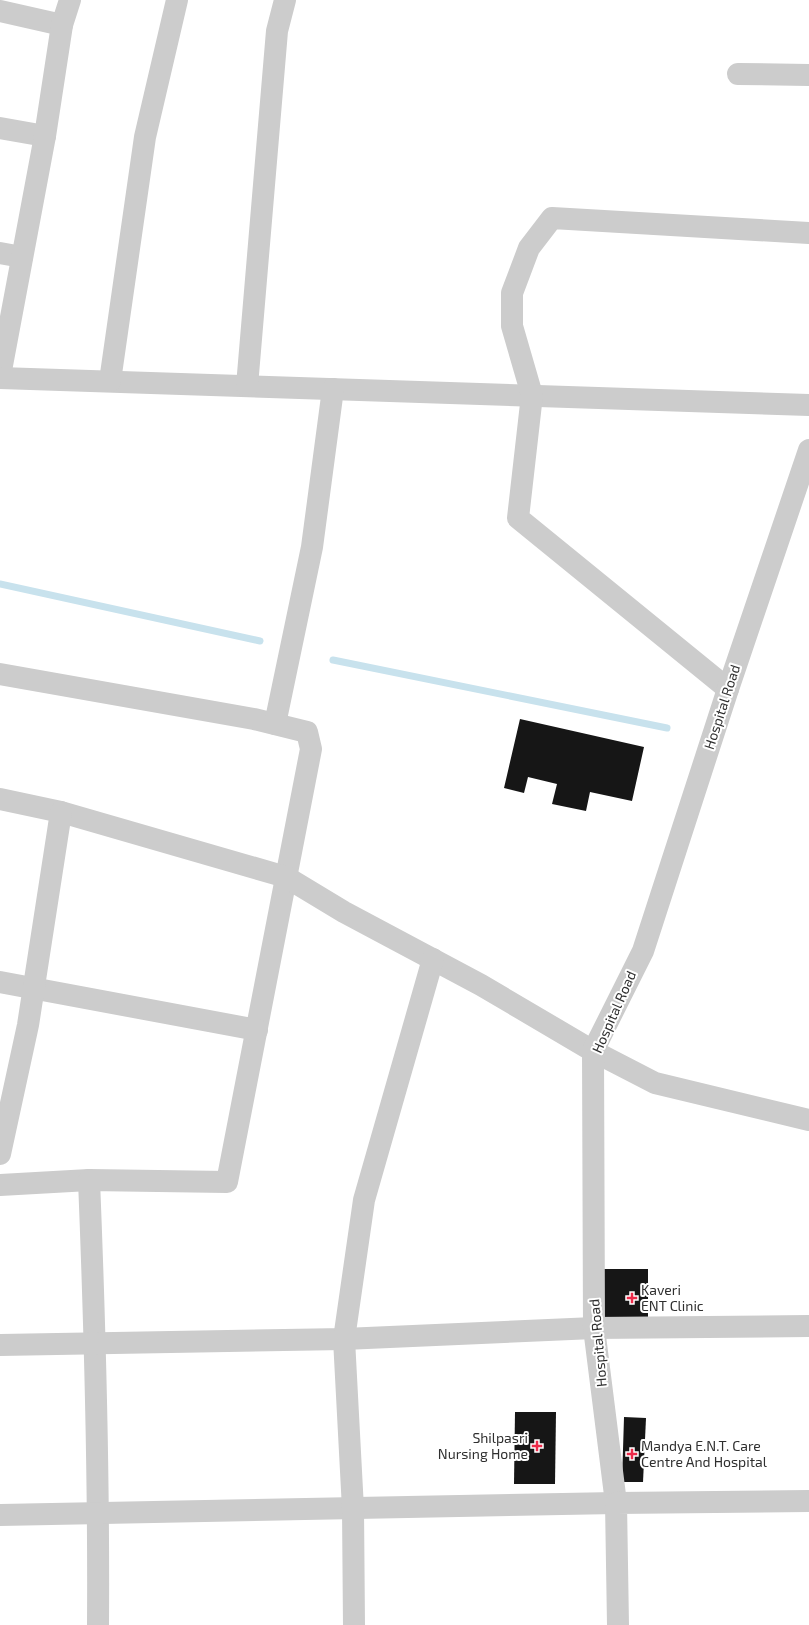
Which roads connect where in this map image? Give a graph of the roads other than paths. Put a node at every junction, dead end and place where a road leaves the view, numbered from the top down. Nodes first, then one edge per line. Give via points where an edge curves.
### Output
1 (70, 0) edge
2 (177, 0) edge
3 (285, 0) edge
4 (0, 11) edge
5 (62, 26) junction
6 (738, 74) dead end
7 (809, 75) edge
8 (0, 128) edge
9 (45, 136) junction
10 (809, 233) edge
11 (0, 253) edge
12 (22, 257) junction
13 (0, 377) edge
14 (110, 382) junction
15 (247, 386) junction
16 (332, 389) junction
17 (532, 395) junction
18 (809, 405) edge
19 (809, 450) edge
20 (0, 674) edge
21 (728, 689) junction
22 (275, 724) junction
23 (0, 799) edge
24 (61, 812) junction
25 (286, 877) junction
26 (434, 960) junction
27 (0, 982) edge
28 (34, 988) junction
29 (256, 1030) junction
30 (593, 1051) junction
31 (809, 1120) edge
32 (0, 1154) edge
33 (88, 1180) junction
34 (0, 1185) edge
35 (809, 1326) edge
36 (594, 1328) junction
37 (344, 1339) junction
38 (0, 1345) edge
39 (96, 1345) junction
40 (809, 1501) edge
41 (616, 1504) junction
42 (353, 1509) junction
43 (99, 1513) junction
44 (0, 1515) edge
45 (98, 1625) edge
46 (354, 1625) edge
47 (618, 1625) edge

1 - 5 street
2 - 14 street via 145,137
3 - 15 street via 277,30
4 - 5 street
5 - 9 street
6 - 7 street
8 - 9 street
9 - 12 street
10 - 17 street via 552,218 529,248 512,293 512,326
11 - 12 street
12 - 13 street
13 - 14 street
14 - 15 street
15 - 16 street
16 - 17 street
16 - 22 street via 312,547
17 - 18 street
17 - 21 street via 518,518
19 - 21 street, Hospital Road
20 - 22 street
21 - 30 street, Hospital Road via 643,951
22 - 25 street via 307,732 311,748
23 - 24 street
24 - 25 street
24 - 28 street
25 - 26 street via 344,912
25 - 29 street
26 - 30 street via 481,984
26 - 37 street via 364,1200
27 - 28 street
28 - 29 street
28 - 32 street
29 - 33 street via 228,1182
30 - 31 street via 655,1083
30 - 36 street, Hospital Road
33 - 34 street
33 - 39 street
35 - 36 street
36 - 37 street
36 - 41 street, Hospital Road
37 - 39 street
37 - 42 street
38 - 39 street
39 - 43 street
40 - 41 street
41 - 42 street
41 - 47 street, Hospital Road
42 - 43 street
42 - 46 street
43 - 44 street
43 - 45 street

